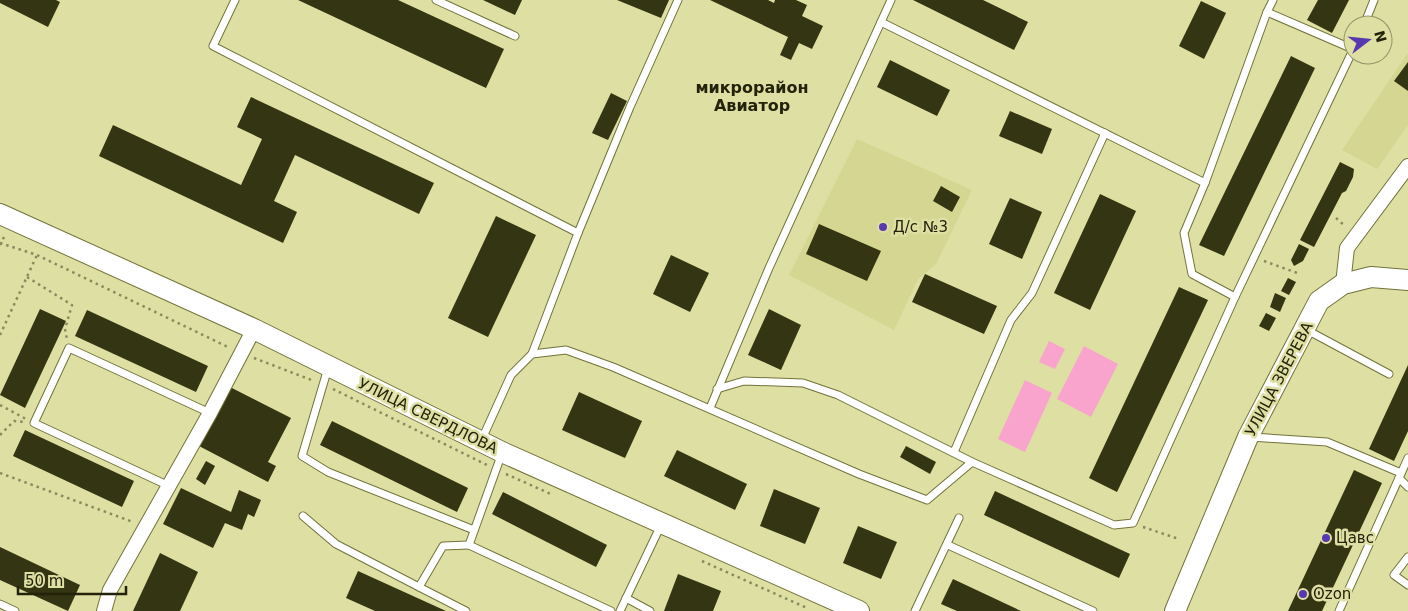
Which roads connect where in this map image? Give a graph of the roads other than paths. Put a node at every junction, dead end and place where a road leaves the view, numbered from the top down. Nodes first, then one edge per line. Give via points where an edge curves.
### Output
1 (235, 0) edge
2 (436, 0) edge
3 (678, 0) edge
4 (891, 0) edge
5 (1273, 0) edge
6 (1374, 0) edge
7 (1268, 12) junction
8 (1368, 15) edge
9 (881, 22) junction
10 (515, 36) dead end
11 (1343, 46) edge
12 (1346, 65) edge
13 (1105, 133) junction
14 (1408, 166) edge
15 (1205, 183) junction
16 (0, 214) edge
17 (578, 233) junction
18 (1408, 280) edge
19 (1342, 284) junction
20 (1235, 297) junction
21 (254, 329) junction
22 (1304, 329) junction
23 (532, 354) junction
24 (1389, 374) dead end
25 (325, 376) junction
26 (718, 390) junction
27 (710, 408) junction
28 (210, 413) junction
29 (1248, 437) junction
30 (481, 442) junction
31 (954, 452) junction
32 (1408, 458) edge
33 (499, 461) junction
34 (972, 462) junction
35 (1400, 475) junction
36 (169, 486) junction
37 (1408, 487) edge
38 (303, 516) dead end
39 (959, 518) dead end
40 (661, 525) junction
41 (474, 530) junction
42 (469, 545) junction
43 (948, 545) junction
44 (1408, 558) edge
45 (1408, 585) edge
46 (419, 587) junction
47 (626, 598) junction
48 (0, 604) edge
49 (15, 611) edge
50 (104, 611) edge
51 (466, 611) edge
52 (611, 611) edge
53 (620, 611) edge
54 (650, 611) edge
55 (859, 611) edge
56 (915, 611) edge
57 (1093, 611) edge
58 (1175, 611) edge
59 (1339, 611) edge

1 - 17 lane via 212,46
2 - 10 lane
3 - 17 lane
4 - 9 lane
5 - 7 lane
6 - 8 lane
7 - 11 lane
7 - 15 lane
9 - 13 lane
9 - 26 lane via 769,268
12 - 20 lane
13 - 15 lane
13 - 31 lane via 1032,292 1011,320
14 - 19 street via 1347,248
15 - 20 lane via 1184,233 1192,274
16 - 21 main road, УЛИЦА СВЕРДЛОВА
17 - 23 lane
18 - 19 main road via 1371,277
19 - 22 main road, УЛИЦА ЗВЕРЕВА via 1320,301
20 - 34 lane via 1133,523 1114,525
21 - 25 main road, УЛИЦА СВЕРДЛОВА
21 - 28 street
22 - 24 lane
22 - 29 main road, УЛИЦА ЗВЕРЕВА
23 - 27 lane via 566,350
23 - 30 lane via 511,375
25 - 30 main road, УЛИЦА СВЕРДЛОВА
25 - 41 lane via 302,456 328,472
26 - 27 lane
26 - 31 lane via 744,381 804,383 838,394
27 - 34 lane via 859,474 927,500
28 - 36 street
28 - 36 lane via 69,348 34,423
29 - 35 lane via 1326,442
29 - 58 main road, УЛИЦА ЗВЕРЕВА
30 - 33 main road, УЛИЦА СВЕРДЛОВА
31 - 34 lane
32 - 35 lane
33 - 40 main road, УЛИЦА СВЕРДЛОВА
33 - 41 lane
35 - 37 lane
35 - 59 lane
36 - 50 street via 110,590
38 - 46 lane via 336,544
39 - 43 lane
40 - 47 lane
40 - 55 main road, УЛИЦА СВЕРДЛОВА
41 - 42 lane
42 - 46 lane via 443,546
42 - 52 lane
43 - 56 lane
43 - 57 lane
44 - 45 lane via 1394,575
46 - 51 lane
47 - 53 lane
47 - 54 lane
48 - 49 lane

